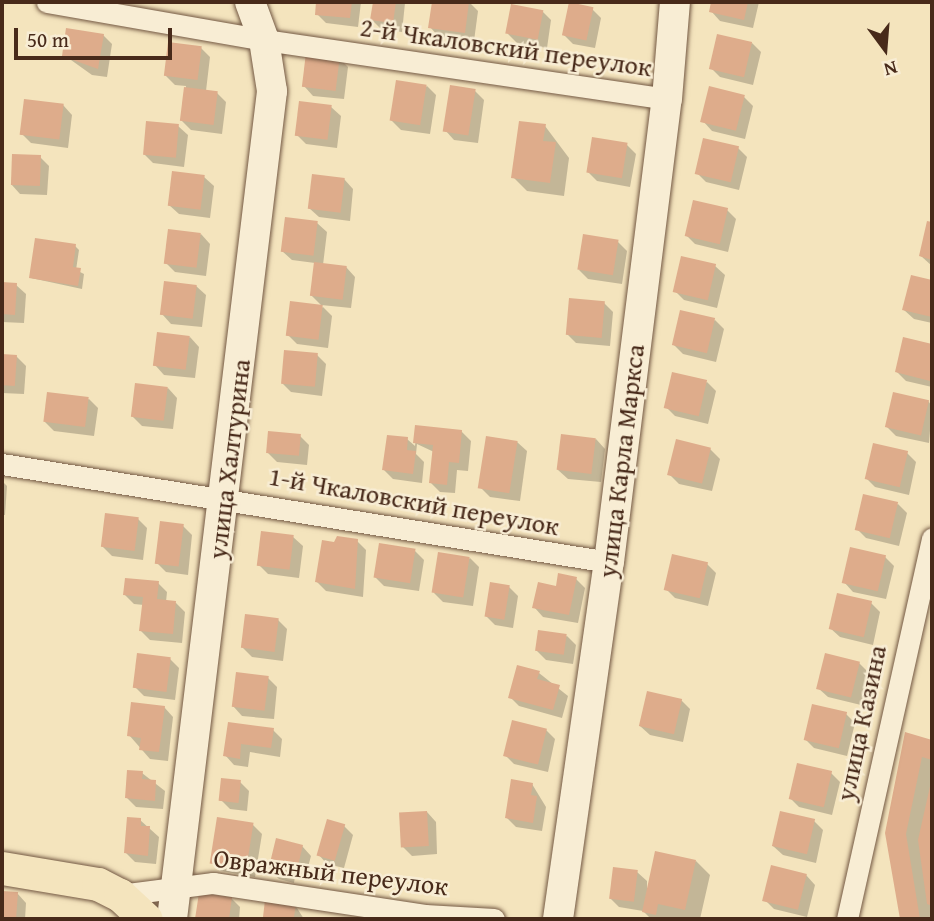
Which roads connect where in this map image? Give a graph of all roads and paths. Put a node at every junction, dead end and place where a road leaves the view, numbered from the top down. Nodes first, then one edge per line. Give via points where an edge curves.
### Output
1 (47, 2) edge
2 (250, 2) edge
3 (675, 2) edge
4 (264, 40) junction
5 (667, 99) junction
6 (2, 464) edge
7 (225, 497) junction
8 (932, 538) edge
9 (609, 562) junction
10 (924, 608) edge
11 (2, 868) edge
12 (176, 885) junction
13 (120, 895) junction
14 (146, 919) edge
15 (172, 919) edge
16 (494, 919) edge
17 (558, 919) edge
18 (848, 919) edge

1 - 4 street, 2-й Чкаловский переулок
2 - 4 street, улица Халтурина
3 - 5 street, улица Карла Маркса
4 - 5 street, 2-й Чкаловский переулок
4 - 7 street, улица Халтурина via 272,91
5 - 9 street, улица Карла Маркса
6 - 7 street, 1-й Чкаловский переулок
7 - 9 street, 1-й Чкаловский переулок
7 - 12 street, улица Халтурина
8 - 10 street, улица Казина
9 - 17 street, улица Карла Маркса
10 - 18 street, улица Казина
11 - 13 main road via 73,878
12 - 13 street, Овражный переулок
12 - 15 street, улица Халтурина
12 - 16 street, Овражный переулок via 214,883 425,915
13 - 14 main road

